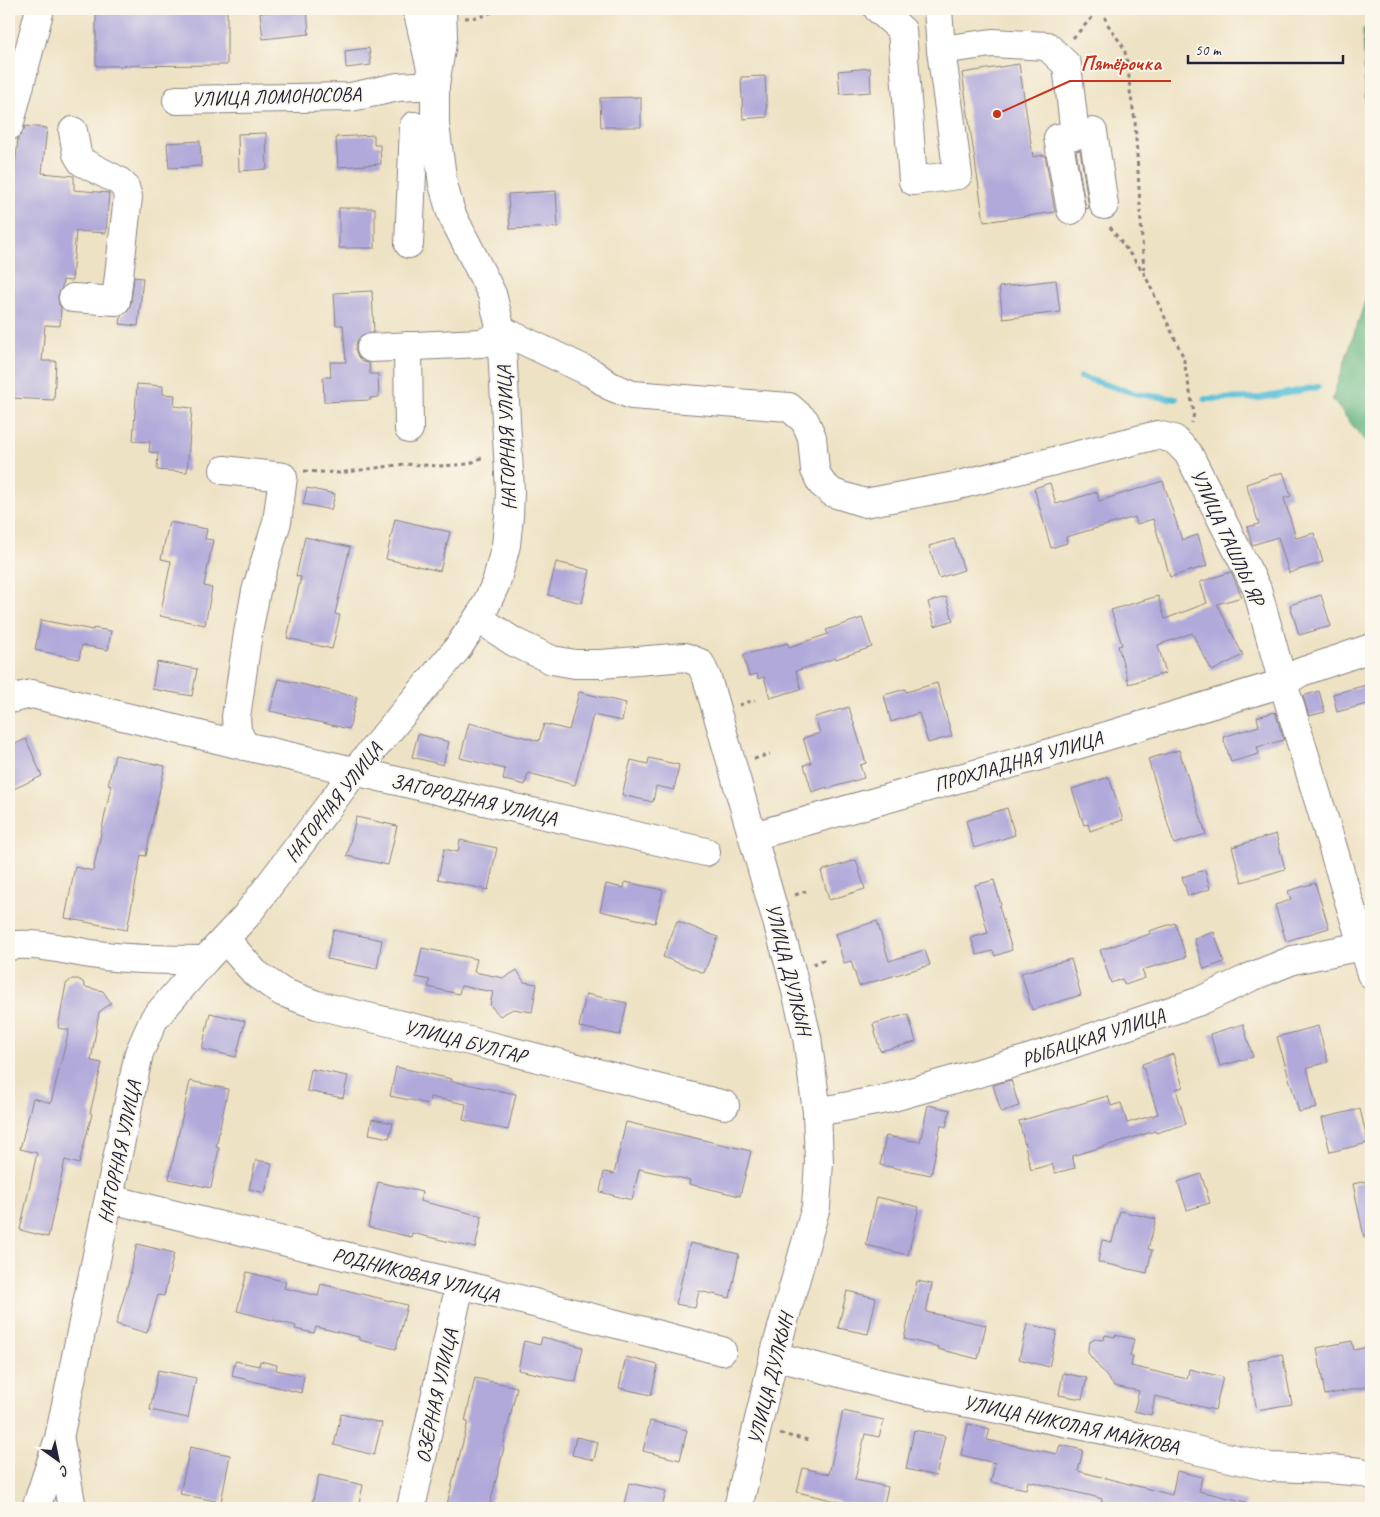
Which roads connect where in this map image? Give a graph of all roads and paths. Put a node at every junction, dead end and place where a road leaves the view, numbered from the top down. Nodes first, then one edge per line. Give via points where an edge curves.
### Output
1 (40, 9) edge
2 (499, 9) edge
3 (878, 9) edge
4 (938, 9) edge
5 (1102, 9) edge
6 (436, 14) edge
7 (941, 50) junction
8 (1057, 55) junction
9 (435, 85) junction
10 (177, 100) dead end
11 (9, 126) edge
12 (416, 126) junction
13 (73, 131) dead end
14 (1075, 135) junction
15 (1104, 205) joint
16 (1071, 210) dead end
17 (409, 244) dead end
18 (1144, 274) junction
19 (72, 298) dead end
20 (501, 330) junction
21 (408, 346) junction
22 (370, 348) dead end
23 (1194, 413) dead end
24 (401, 414) dead end
25 (507, 439) junction
26 (224, 470) dead end
27 (283, 477) junction
28 (478, 618) junction
29 (1371, 648) edge
30 (1282, 683) junction
31 (9, 699) edge
32 (246, 746) junction
33 (354, 771) junction
34 (753, 836) junction
35 (706, 852) dead end
36 (225, 939) junction
37 (9, 946) edge
38 (1362, 946) junction
39 (205, 960) junction
40 (1371, 974) edge
41 (725, 1105) dead end
42 (817, 1112) junction
43 (110, 1199) junction
44 (460, 1284) junction
45 (722, 1351) dead end
46 (774, 1356) junction
47 (757, 1428) junction
48 (59, 1438) junction
49 (809, 1440) dead end
50 (1371, 1475) edge
51 (36, 1508) edge
52 (72, 1508) edge
53 (411, 1508) edge
54 (738, 1508) edge

1 - 11 street
2 - 6 path via 480,17
3 - 7 street via 902,30 913,181 958,175
4 - 7 street
5 - 8 path
5 - 18 path via 1106,22 1124,48 1128,65 1136,131
6 - 9 street, НАГОРНАЯ УЛИЦА via 443,37
7 - 8 street via 992,43 1047,46
8 - 14 street via 1067,65
9 - 10 street, УЛИЦА ЛОМОНОСОВА via 398,87 351,96
9 - 12 street, НАГОРНАЯ УЛИЦА
12 - 17 street
12 - 20 street, НАГОРНАЯ УЛИЦА via 443,184 451,212 492,294
13 - 19 street via 77,154 82,162 119,181 128,197 116,301
14 - 15 street via 1093,132
14 - 16 street via 1058,138
15 - 18 path via 1110,228
18 - 23 path via 1183,356
20 - 21 street via 492,339 480,343
20 - 25 street, НАГОРНАЯ УЛИЦА
20 - 30 street, УЛИЦА ТАШЛЫ ЯР via 632,395 788,408 805,421 812,437 815,470 822,483 833,493 865,503 954,486 1157,435 1174,439 1188,453 1257,589
21 - 22 street
21 - 24 street
25 - 27 path via 469,464 405,464 339,472 298,471
25 - 28 street, НАГОРНАЯ УЛИЦА via 510,491 506,545 496,583
26 - 27 street
27 - 32 street via 277,522 256,591 236,718 237,731
28 - 33 street, НАГОРНАЯ УЛИЦА via 457,649
28 - 34 street, УЛИЦА ДУЛКЫН via 514,642 552,660 601,664 685,657 700,663 708,678
29 - 30 street, ПРОХЛАДНАЯ УЛИЦА via 1301,672
30 - 34 street, ПРОХЛАДНАЯ УЛИЦА via 1050,753
30 - 38 street, УЛИЦА ТАШЛЫ ЯР
31 - 32 street, ЗАГОРОДНАЯ УЛИЦА via 32,694
32 - 33 street, ЗАГОРОДНАЯ УЛИЦА
33 - 35 street, ЗАГОРОДНАЯ УЛИЦА
33 - 36 street, НАГОРНАЯ УЛИЦА via 246,916
34 - 42 street, УЛИЦА ДУЛКЫН via 792,970
36 - 39 street, НАГОРНАЯ УЛИЦА
36 - 41 street, УЛИЦА БУЛГАР via 255,973 282,992 317,1005
37 - 39 street via 22,944 149,961
38 - 40 street, УЛИЦА ТАШЛЫ ЯР
38 - 42 street, РЫБАЦКАЯ УЛИЦА via 1293,960 1200,1001 1025,1060 886,1099
39 - 43 street, НАГОРНАЯ УЛИЦА via 154,1019 139,1053
42 - 46 street, УЛИЦА ДУЛКЫН via 820,1162 816,1207
43 - 44 street, РОДНИКОВАЯ УЛИЦА
43 - 48 street, НАГОРНАЯ УЛИЦА
44 - 45 street, РОДНИКОВАЯ УЛИЦА
44 - 53 street, ОЗЁРНАЯ УЛИЦА
46 - 47 street, УЛИЦА ДУЛКЫН
46 - 50 street, УЛИЦА НИКОЛАЯ МАЙКОВА via 953,1400 1270,1467 1330,1469
47 - 49 path
47 - 54 street, УЛИЦА ДУЛКЫН
48 - 51 street, НАГОРНАЯ УЛИЦА
48 - 52 street

